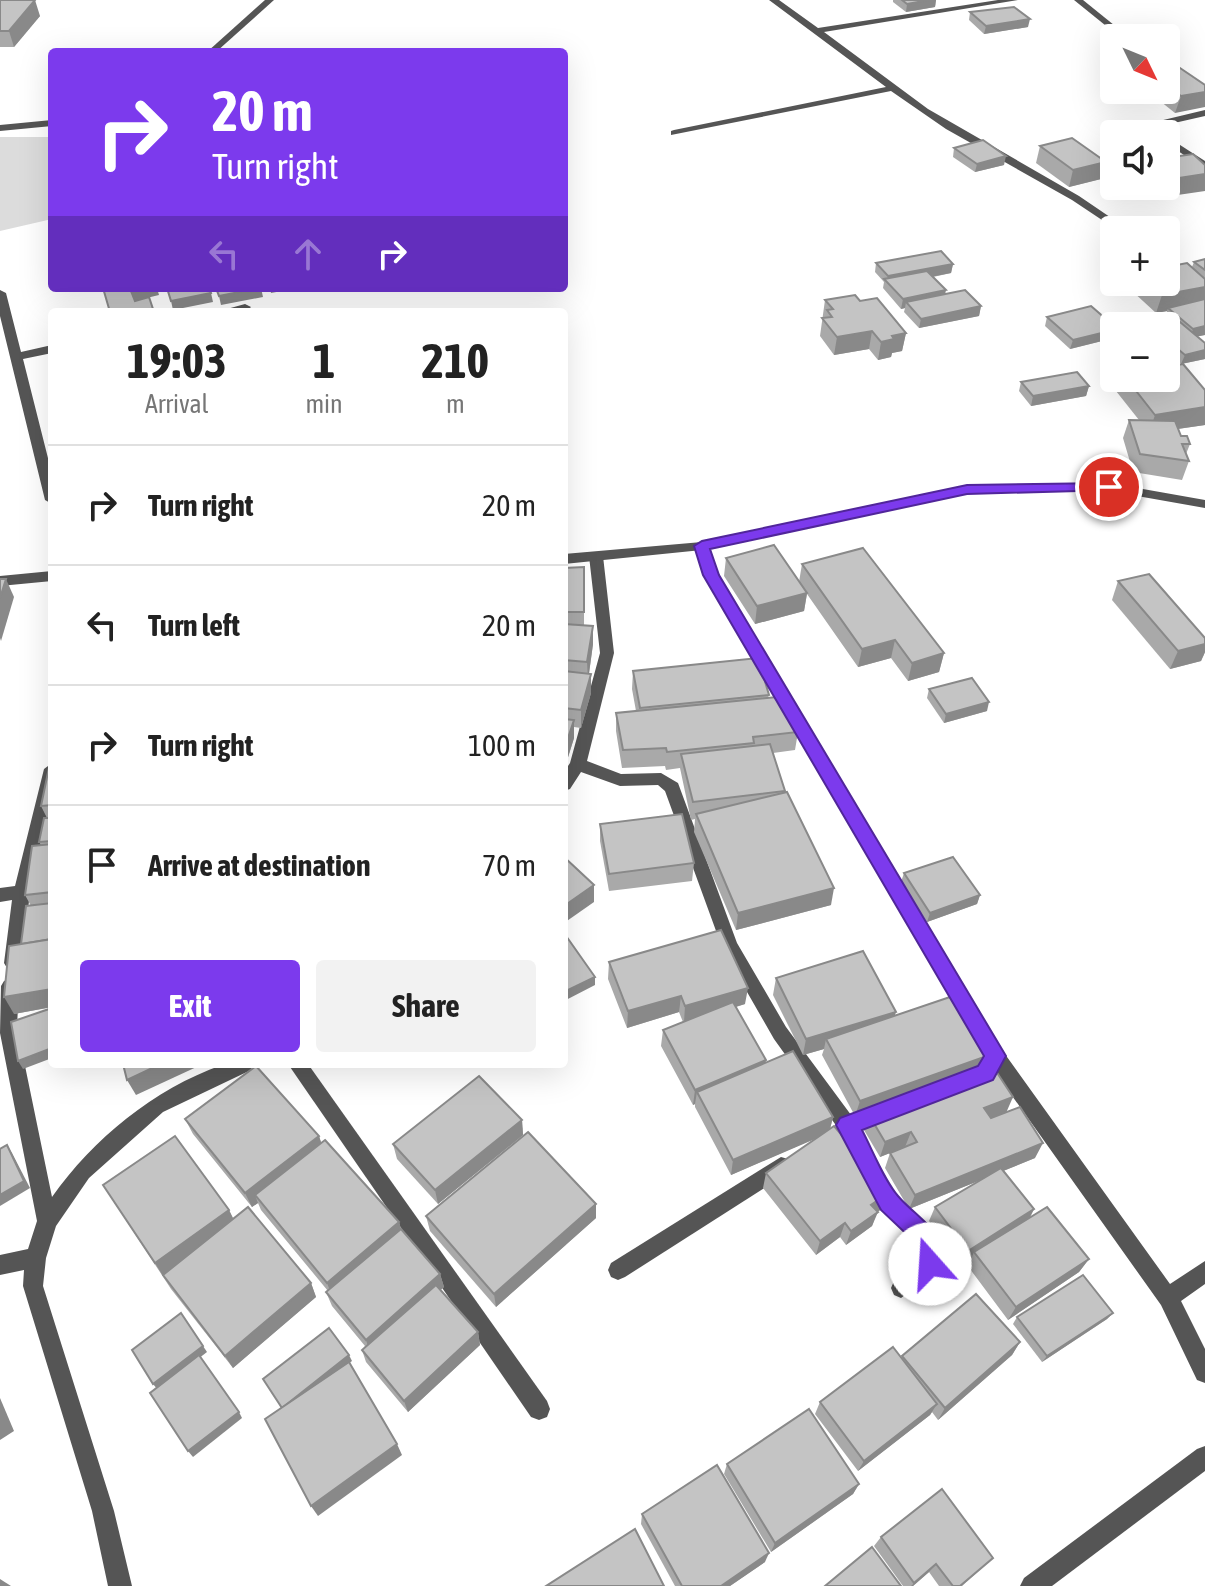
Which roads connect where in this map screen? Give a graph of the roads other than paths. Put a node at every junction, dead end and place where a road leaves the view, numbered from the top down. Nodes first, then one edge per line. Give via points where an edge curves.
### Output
1 (270, 0) edge
2 (773, 0) edge
3 (957, 0) edge
4 (1014, 0) edge
5 (1078, 0) edge
6 (970, 7) junction
7 (1108, 24) edge
8 (819, 30) junction
9 (216, 48) edge
10 (895, 88) junction
11 (1205, 113) edge
12 (1175, 120) edge
13 (48, 123) edge
14 (0, 128) edge
15 (674, 133) dead end
16 (1180, 149) edge
17 (1205, 166) edge
18 (1102, 216) edge
19 (1180, 276) edge
20 (0, 293) edge
21 (1205, 300) edge
22 (245, 307) dead end
23 (240, 308) edge
24 (48, 350) edge
25 (16, 357) junction
26 (48, 484) edge
27 (1205, 504) edge
28 (702, 546) junction
29 (596, 556) junction
30 (568, 559) edge
31 (48, 576) edge
32 (0, 581) edge
33 (578, 764) junction
34 (568, 779) edge
35 (48, 785) edge
36 (22, 892) junction
37 (0, 895) edge
38 (236, 1068) edge
39 (300, 1068) edge
40 (854, 1123) junction
41 (827, 1138) edge
42 (803, 1152) edge
43 (47, 1221) junction
44 (36, 1258) junction
45 (0, 1265) edge
46 (618, 1270) dead end
47 (1205, 1271) edge
48 (901, 1288) dead end
49 (1168, 1298) junction
50 (1205, 1372) edge
51 (539, 1409) dead end
52 (1205, 1457) edge
53 (120, 1586) edge
54 (1032, 1586) edge

1 - 9 street
2 - 8 street
3 - 6 street
4 - 6 street
5 - 7 street
6 - 8 street
8 - 10 street
10 - 15 street
10 - 18 street
11 - 12 street
13 - 14 street
16 - 17 street
19 - 21 street
20 - 25 street
22 - 23 street
24 - 25 street
25 - 26 street
27 - 28 street via 1109,487 967,489
28 - 29 street
28 - 49 street via 711,575 990,1064
29 - 30 street
29 - 33 street via 607,653
31 - 32 street
33 - 34 street
33 - 40 street via 620,780 661,779 672,787 729,945 780,1033
35 - 36 street
36 - 37 street
36 - 43 street via 8,1027
38 - 43 street via 156,1106 82,1171
39 - 51 street
40 - 41 street
40 - 48 street via 889,1203 928,1239 930,1264
42 - 46 street
43 - 44 street
44 - 45 street
44 - 53 street via 33,1286 103,1511
47 - 49 street
49 - 50 street
52 - 54 street

